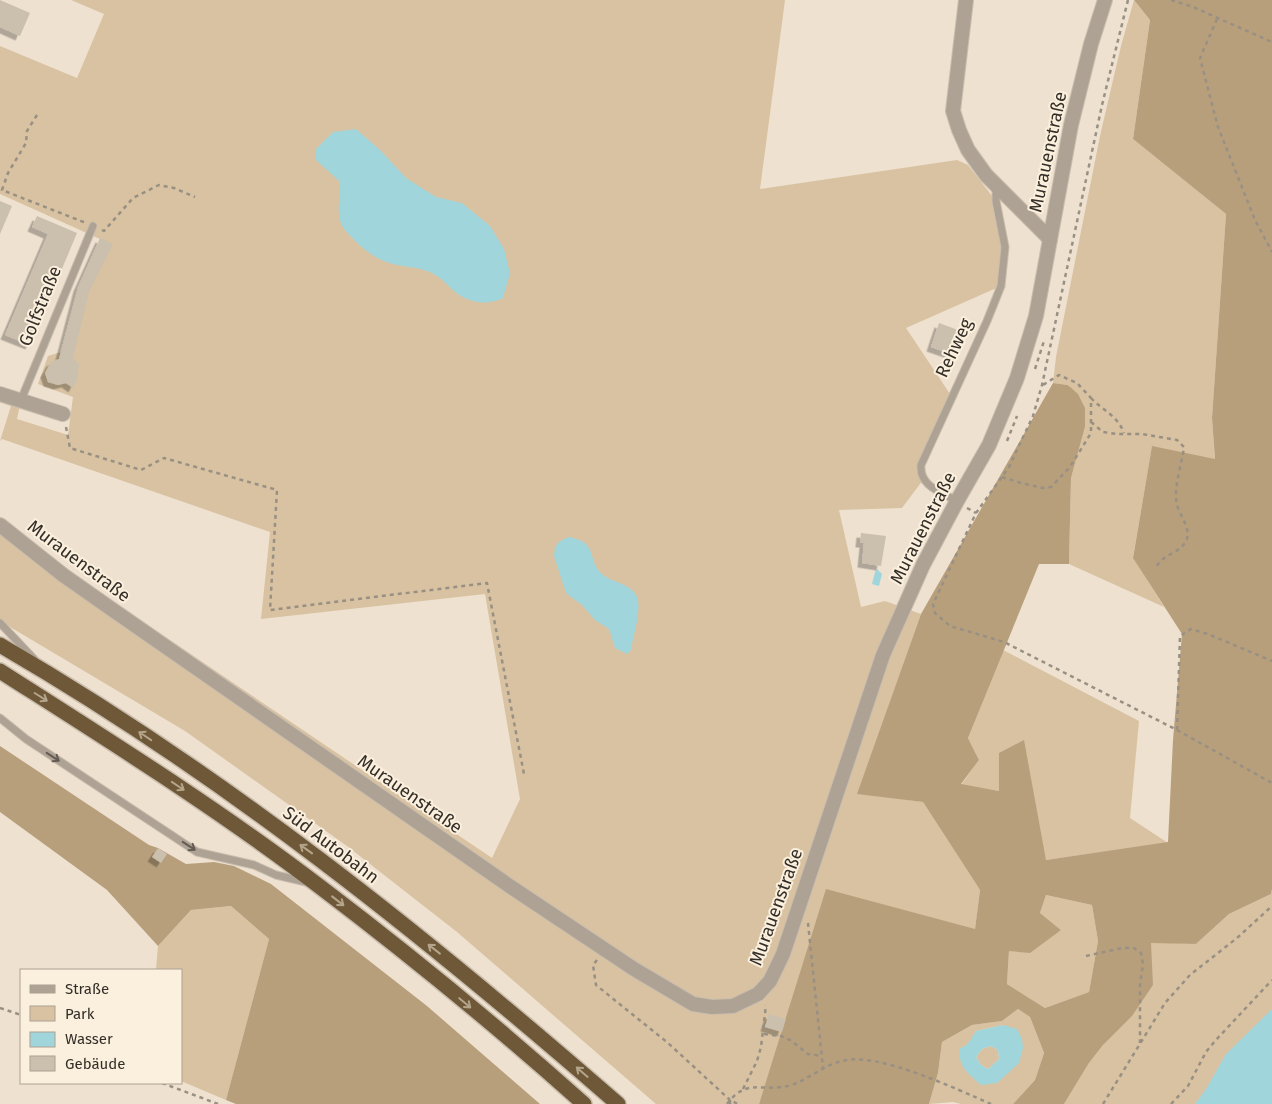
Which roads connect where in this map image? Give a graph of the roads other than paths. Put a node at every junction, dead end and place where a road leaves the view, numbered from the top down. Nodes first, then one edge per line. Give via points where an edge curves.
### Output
1 (966, 0) edge
2 (1105, 0) edge
3 (999, 188) junction
4 (93, 226) road end
5 (1050, 239) junction
6 (0, 394) edge
7 (22, 400) junction
8 (63, 414) road end
9 (957, 501) junction
10 (0, 525) edge
11 (0, 623) edge
12 (0, 645) edge
13 (44, 671) junction
14 (0, 672) edge
15 (0, 718) edge
16 (319, 885) junction
17 (584, 1104) edge
18 (618, 1104) edge

1 - 3 street via 953,111 968,150
2 - 5 street, Murauenstraße via 1071,125
3 - 5 street
3 - 9 lane, Rehweg via 996,201 1005,246 1001,286 921,465 923,480
4 - 7 lane, Golfstraße
5 - 9 street, Murauenstraße via 1036,316 1017,378 989,445
6 - 7 street
7 - 8 street
9 - 10 street, Murauenstraße via 923,565 883,655 783,954 770,981 758,994 733,1006 712,1007 693,1004 605,950 71,581
11 - 13 lane
12 - 13 highway, Süd Autobahn
18 -> 13 highway, Süd Autobahn via 473,979 332,868 243,802
14 -> 16 highway via 128,752
15 -> 16 lane via 26,739 197,852
16 -> 17 highway

